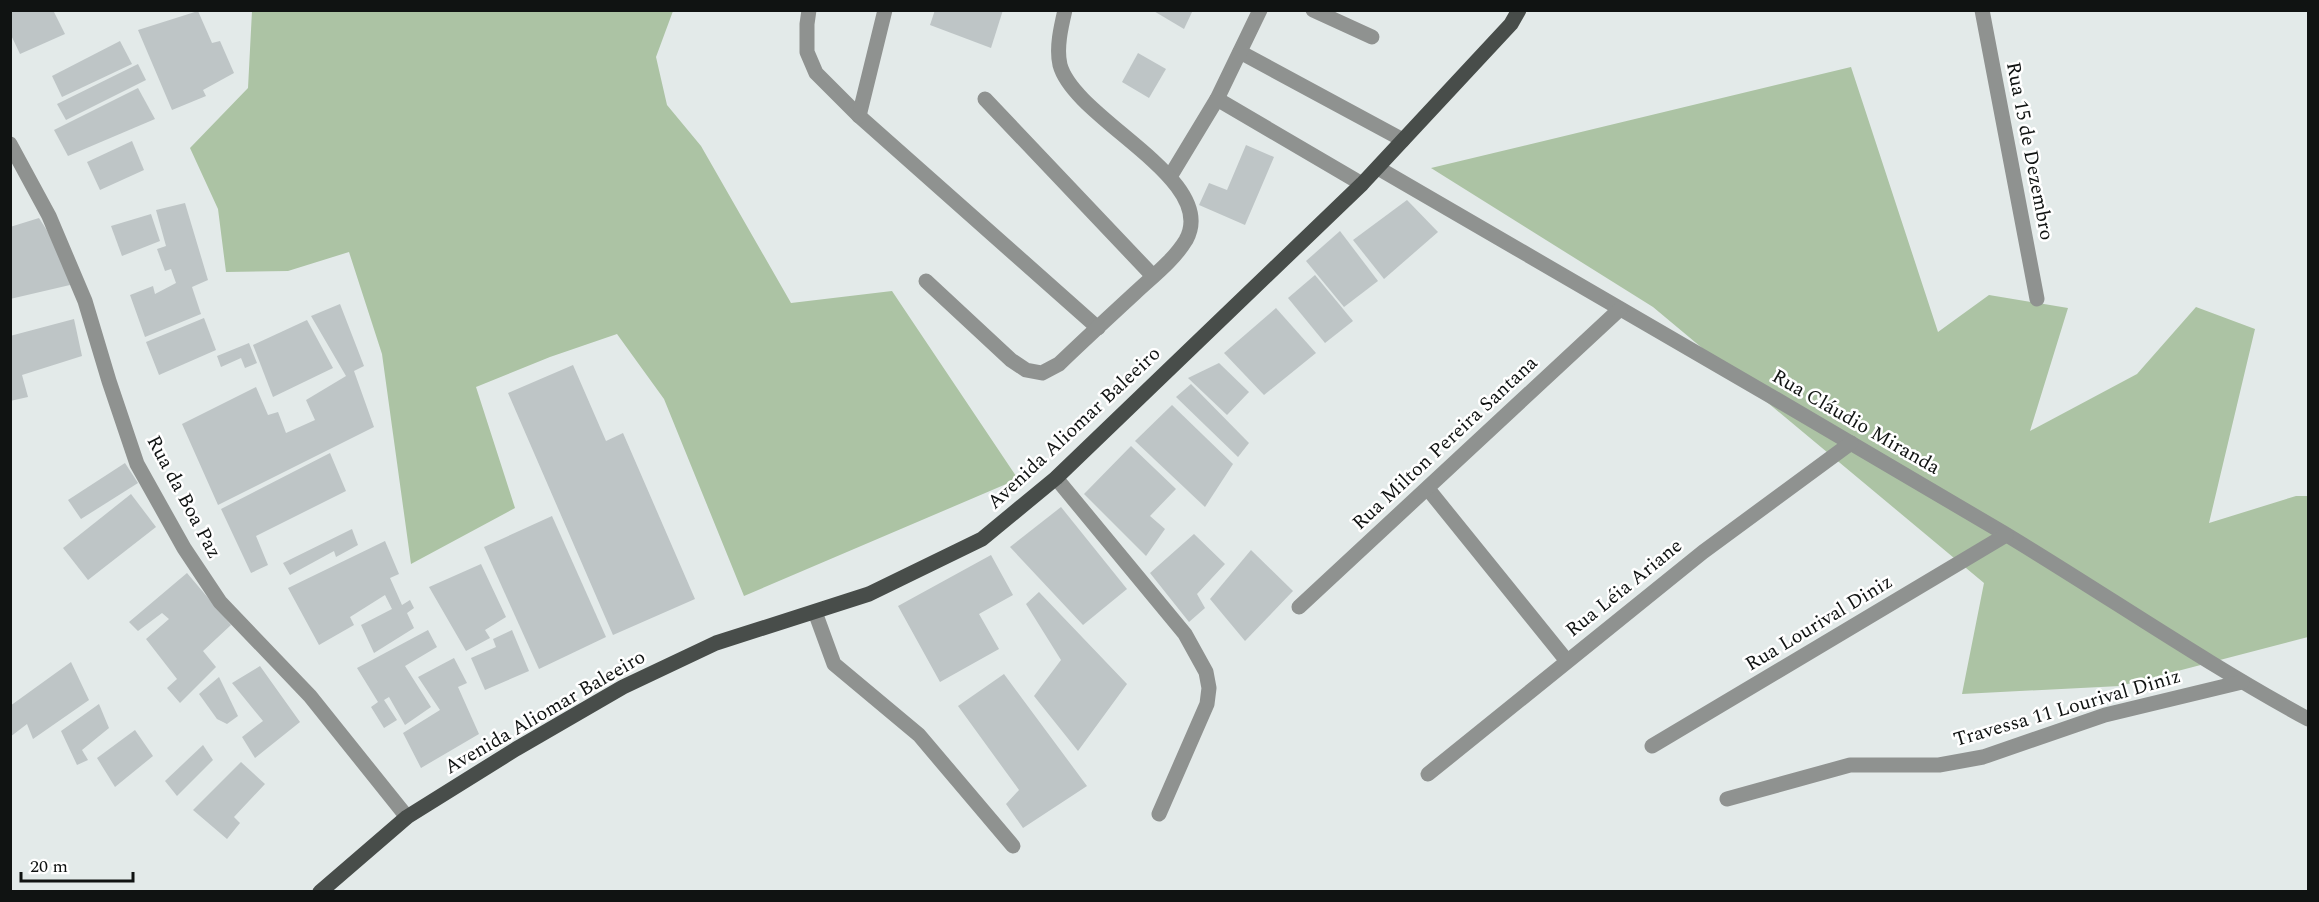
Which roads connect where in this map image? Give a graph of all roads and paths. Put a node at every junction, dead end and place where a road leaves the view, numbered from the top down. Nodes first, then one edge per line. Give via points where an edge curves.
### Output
1 (809, 10) edge
2 (885, 10) edge
3 (1065, 10) edge
4 (1260, 10) edge
5 (1313, 10) edge
6 (1519, 10) edge
7 (1982, 10) edge
8 (1372, 37) dead end
9 (1240, 52) junction
10 (985, 99) dead end
11 (1217, 99) junction
12 (860, 116) junction
13 (1403, 140) junction
14 (10, 144) edge
15 (1378, 168) junction
16 (1171, 175) junction
17 (1362, 184) junction
18 (1153, 276) junction
19 (926, 281) dead end
20 (2037, 298) dead end
21 (1620, 309) junction
22 (1098, 328) junction
23 (1851, 443) junction
24 (1056, 478) junction
25 (1428, 489) junction
26 (2006, 535) junction
27 (1299, 607) dead end
28 (815, 612) junction
29 (1567, 661) junction
30 (2242, 682) junction
31 (2308, 719) edge
32 (1652, 746) dead end
33 (1428, 774) dead end
34 (1727, 799) dead end
35 (1159, 814) dead end
36 (407, 817) junction
37 (1013, 846) dead end
38 (320, 891) edge

1 - 12 street via 807,52 816,73
2 - 12 street
3 - 16 street via 1060,65 1069,80 1121,136
4 - 9 street
5 - 8 street
6 - 13 main road, Avenida Aliomar Baleeiro via 1511,24
7 - 20 street, Rua 15 de Dezembro
9 - 11 street
9 - 13 street
10 - 18 street
11 - 16 street
11 - 17 street
12 - 22 street
13 - 15 main road, Avenida Aliomar Baleeiro
14 - 36 street, Rua da Boa Paz via 49,216 86,301 137,464 184,548 220,602 310,696
15 - 17 main road, Avenida Aliomar Baleeiro
15 - 21 street, Rua Cláudio Miranda
16 - 18 street via 1192,220 1186,239
17 - 24 main road, Avenida Aliomar Baleeiro
18 - 22 street
19 - 22 street via 1026,370 1042,373 1059,364
21 - 23 street, Rua Cláudio Miranda
21 - 25 street, Rua Milton Pereira Santana
23 - 26 street, Rua Cláudio Miranda
23 - 29 street, Rua Léia Ariane via 1703,552
24 - 28 main road, Avenida Aliomar Baleeiro via 982,539 869,594
24 - 35 street via 1185,634 1206,672 1207,704
25 - 27 street, Rua Milton Pereira Santana
25 - 29 street
26 - 30 street, Rua Cláudio Miranda
26 - 32 street, Rua Lourival Diniz
28 - 36 main road, Avenida Aliomar Baleeiro via 716,643 622,687
28 - 37 street via 834,664 919,735
29 - 33 street, Rua Léia Ariane
30 - 31 street, Rua Cláudio Miranda
30 - 34 street, Travessa 11 Lourival Diniz via 2105,715 1983,757 1939,765 1850,765
36 - 38 main road, Avenida Aliomar Baleeiro

